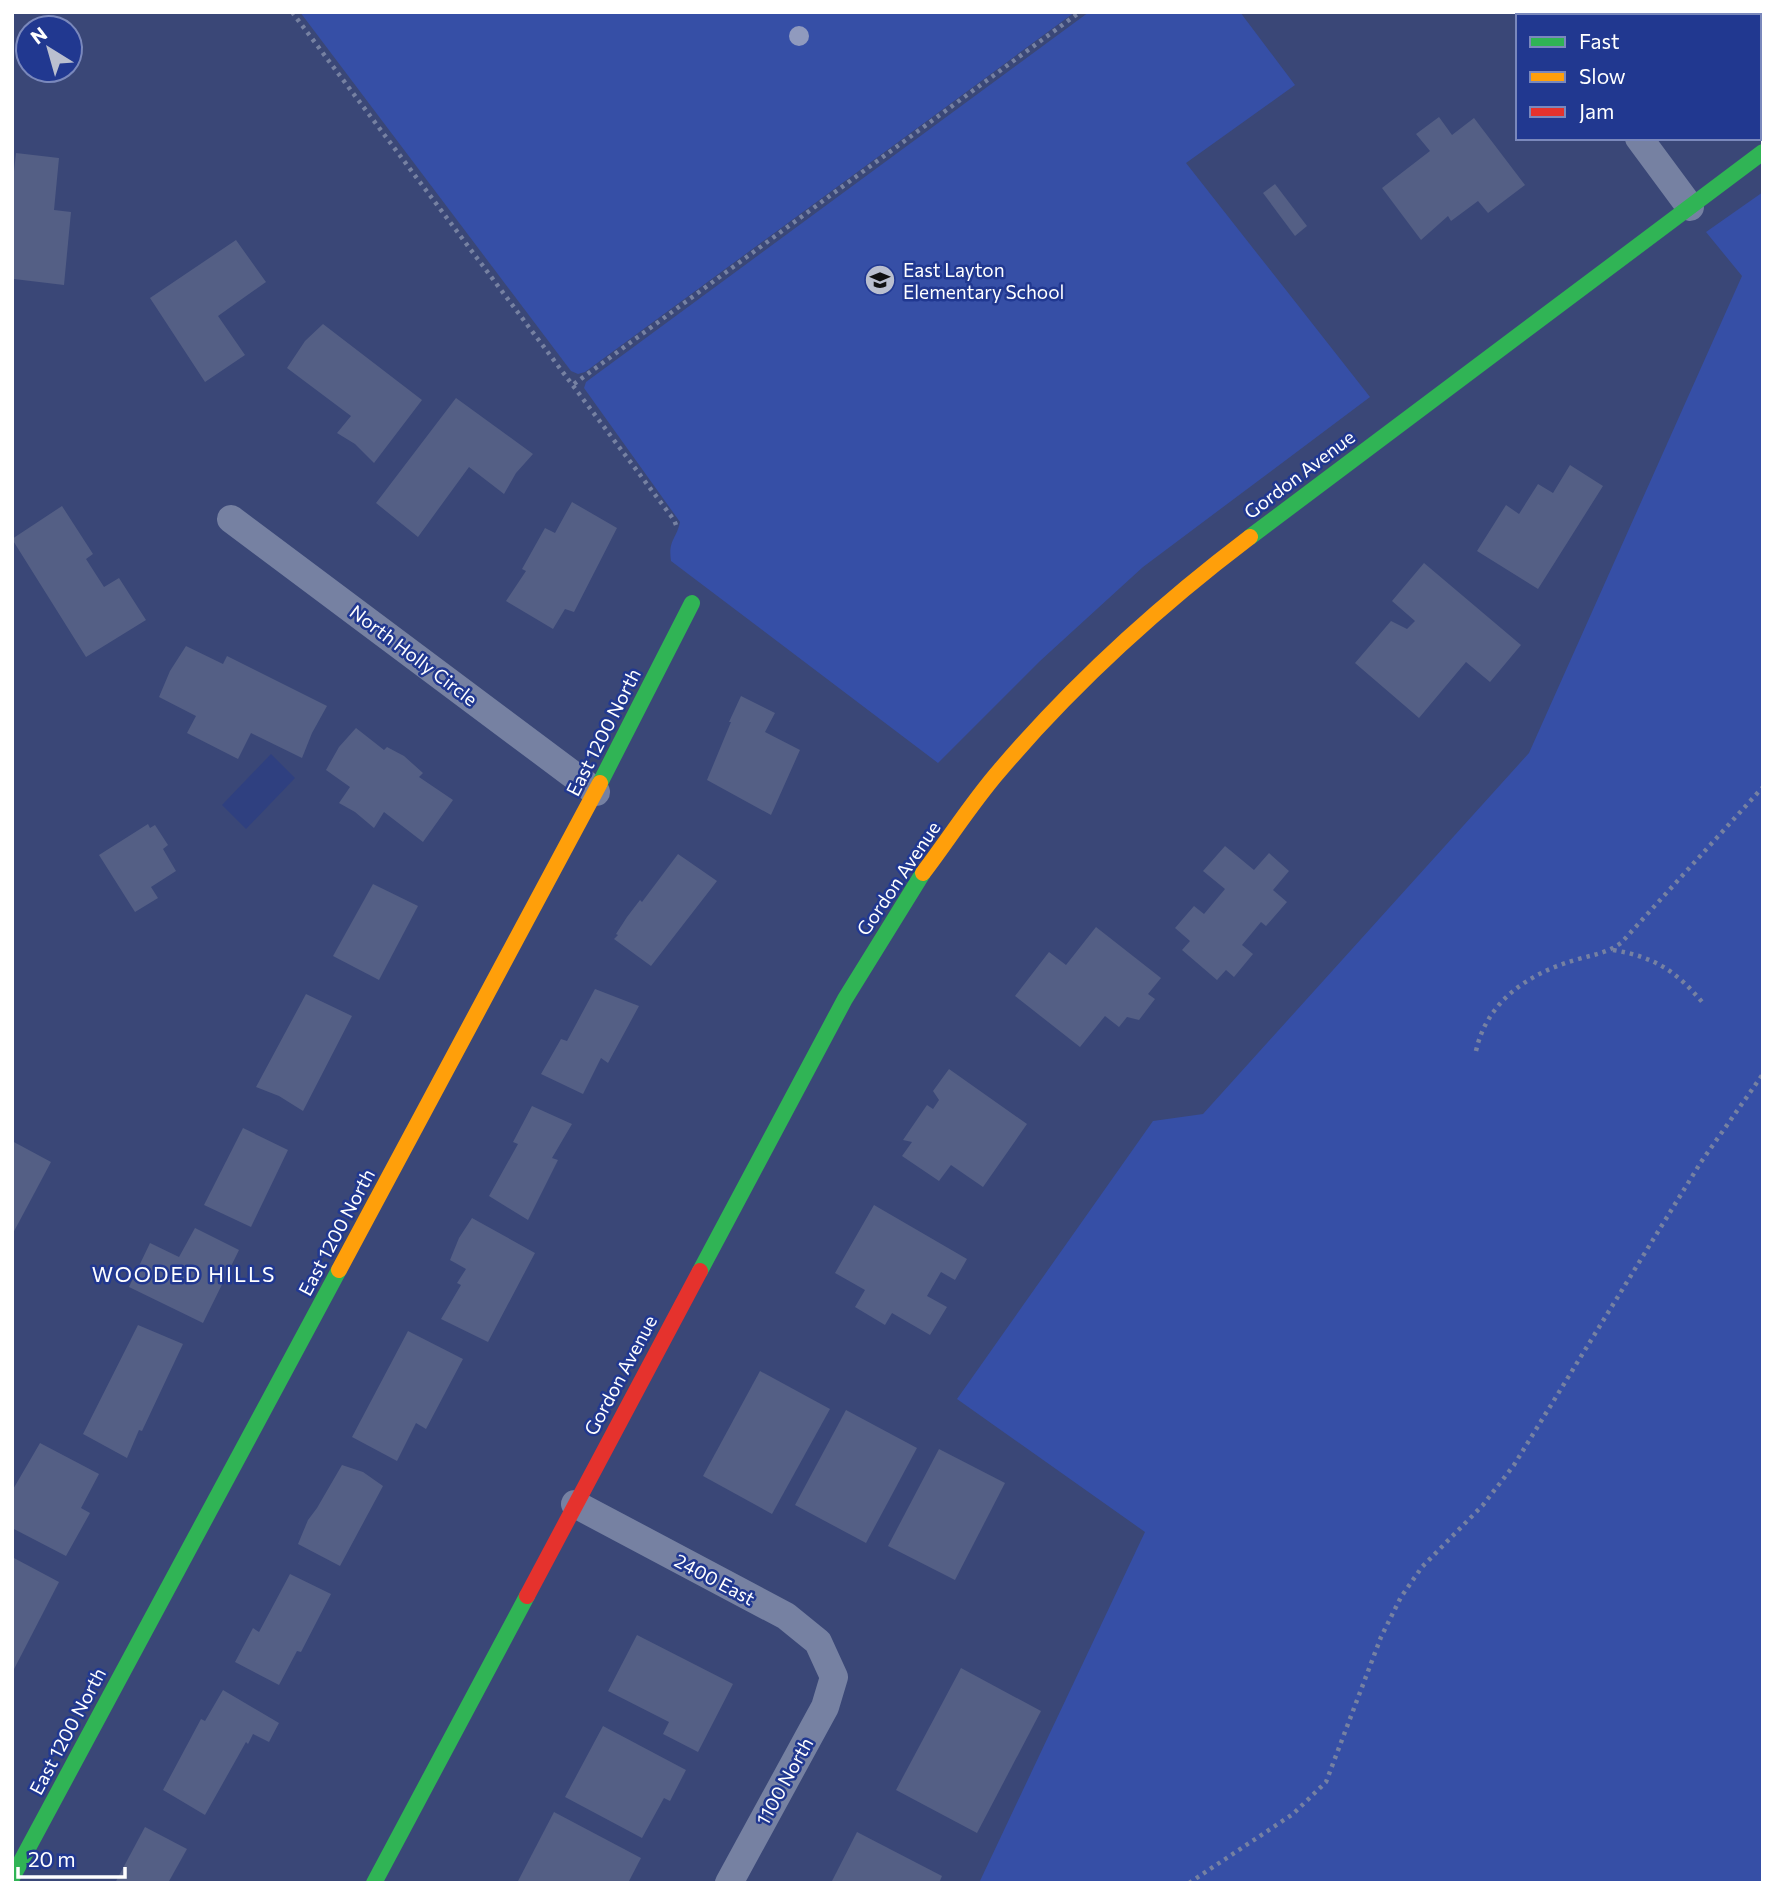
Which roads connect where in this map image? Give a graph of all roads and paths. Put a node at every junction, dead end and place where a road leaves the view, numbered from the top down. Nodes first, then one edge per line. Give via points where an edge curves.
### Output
1 (292, 12) edge
2 (1080, 12) edge
3 (1640, 140) edge
4 (1763, 152) edge
5 (1690, 207) junction
6 (574, 384) junction
7 (232, 519) dead end
8 (676, 525) dead end
9 (692, 603) dead end
10 (1763, 787) edge
11 (596, 792) junction
12 (1612, 949) junction
13 (1703, 1003) dead end
14 (1476, 1051) dead end
15 (1763, 1074) edge
16 (575, 1504) junction
17 (834, 1677) joint
18 (12, 1878) edge
19 (374, 1883) edge
20 (729, 1883) edge
21 (1189, 1883) edge

1 - 6 path
2 - 6 path
3 - 5 street
4 - 5 main road, Gordon Avenue
5 - 16 main road, Gordon Avenue via 1205,571 1097,665 999,771 916,883 845,999
6 - 8 path
7 - 11 street, North Holly Circle
9 - 11 main road, East 1200 North
10 - 12 path via 1634,931
11 - 18 main road, East 1200 North
12 - 13 path via 1657,962 1683,979
12 - 14 path via 1555,967 1517,988 1485,1021
15 - 21 path via 1700,1162 1514,1465 1483,1505 1422,1567 1401,1597 1325,1782 1293,1814
16 - 17 street, 2400 East via 786,1616 818,1643
16 - 19 main road, Gordon Avenue
17 - 20 street, 1100 North via 825,1707

